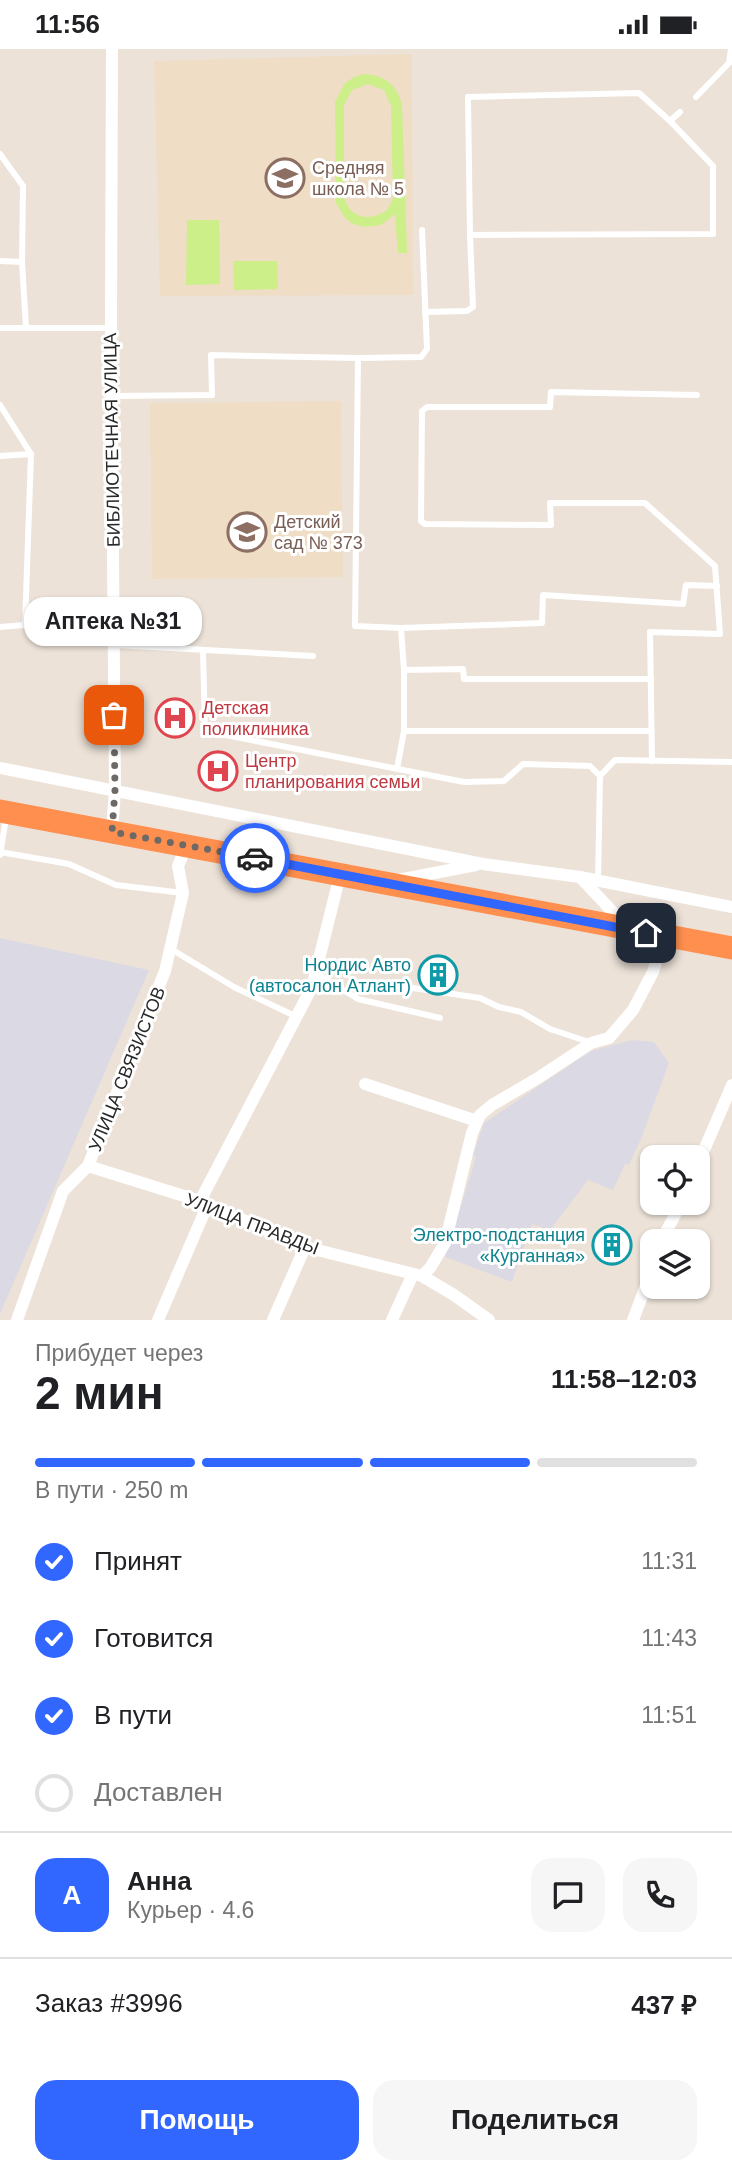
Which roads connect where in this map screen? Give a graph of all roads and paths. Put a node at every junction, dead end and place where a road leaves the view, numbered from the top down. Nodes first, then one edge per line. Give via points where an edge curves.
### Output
1 (112, 49) edge
2 (731, 49) edge
3 (696, 97) dead end
4 (680, 112) dead end
5 (670, 121) junction
6 (0, 154) edge
7 (422, 230) dead end
8 (470, 235) junction
9 (0, 261) edge
10 (23, 262) junction
11 (425, 312) junction
12 (0, 328) edge
13 (26, 328) junction
14 (111, 328) junction
15 (358, 358) junction
16 (697, 395) dead end
17 (112, 396) junction
18 (0, 405) edge
19 (31, 454) junction
20 (0, 456) edge
21 (717, 586) junction
22 (114, 621) junction
23 (25, 625) junction
24 (0, 627) edge
25 (401, 628) junction
26 (115, 645) junction
27 (203, 650) junction
28 (313, 656) dead end
29 (404, 670) junction
30 (651, 679) junction
31 (404, 731) junction
32 (652, 731) junction
33 (652, 761) junction
34 (732, 762) edge
35 (0, 768) edge
36 (397, 769) junction
37 (600, 776) junction
38 (115, 790) junction
39 (3, 812) edge
40 (112, 832) junction
41 (187, 845) junction
42 (0, 853) edge
43 (483, 864) junction
44 (340, 875) junction
45 (580, 877) junction
46 (598, 881) junction
47 (383, 883) junction
48 (183, 893) junction
49 (732, 907) edge
50 (628, 929) junction
51 (664, 936) junction
52 (732, 948) edge
53 (171, 949) junction
54 (317, 973) junction
55 (386, 984) dead end
56 (295, 1016) junction
57 (440, 1018) dead end
58 (591, 1043) junction
59 (365, 1084) dead end
60 (732, 1085) edge
61 (477, 1121) junction
62 (706, 1145) edge
63 (88, 1166) junction
64 (204, 1203) junction
65 (305, 1247) junction
66 (417, 1275) junction
67 (641, 1299) edge
68 (16, 1320) edge
69 (158, 1320) edge
70 (273, 1320) edge
71 (392, 1320) edge
72 (489, 1320) edge
73 (633, 1320) edge

1 - 14 street, БИБЛИОТЕЧНАЯ УЛИЦА
2 - 3 lane via 729,63
4 - 5 lane
5 - 8 lane via 639,93 468,97
5 - 8 lane via 713,166 713,234
6 - 10 lane via 23,186
7 - 11 lane
8 - 11 lane via 473,307
9 - 10 lane
10 - 13 lane
11 - 15 lane via 427,349 421,357
12 - 13 lane
13 - 14 lane
14 - 17 street, БИБЛИОТЕЧНАЯ УЛИЦА
15 - 17 lane via 211,355 212,395
15 - 25 lane via 355,626
16 - 21 lane via 551,392 550,407 427,407 422,411 421,521 551,525 550,503 645,503 715,566
17 - 22 street, БИБЛИОТЕЧНАЯ УЛИЦА
18 - 19 lane
19 - 20 lane
19 - 23 lane
21 - 25 lane via 686,585 683,604 543,594 542,623
21 - 30 lane via 720,634 650,632
22 - 23 lane
22 - 26 street, БИБЛИОТЕЧНАЯ УЛИЦА
23 - 24 lane
25 - 29 lane
26 - 27 lane
26 - 38 street, БИБЛИОТЕЧНАЯ УЛИЦА
27 - 28 lane
27 - 36 lane via 205,731
29 - 30 lane via 463,669 464,679
29 - 31 lane
30 - 32 lane
31 - 32 lane
31 - 36 lane
32 - 33 lane
33 - 34 lane
33 - 37 lane via 615,761
35 - 38 street
36 - 37 lane via 464,782 504,781 523,764 590,766
37 - 46 lane
38 - 40 street, БИБЛИОТЕЧНАЯ УЛИЦА
38 - 43 street
39 - 40 highway
39 - 42 lane
40 - 41 highway
41 - 44 highway
41 - 48 street, УЛИЦА СВЯЗИСТОВ via 178,866
42 - 48 lane via 69,864 116,885
43 - 45 street
43 - 47 street
44 - 47 highway
44 - 54 street
45 - 46 street
45 - 50 street
46 - 49 street
47 - 50 highway
48 - 53 street, УЛИЦА СВЯЗИСТОВ
50 - 51 highway
51 - 52 highway
51 - 58 street via 653,972 633,1010 608,1038
53 - 56 lane
53 - 63 street, УЛИЦА СВЯЗИСТОВ
54 - 56 street
54 - 57 lane via 358,999
55 - 58 lane via 480,998
56 - 64 street
58 - 61 street via 492,1105
59 - 61 street
60 - 62 street
61 - 66 street via 445,1243 430,1268
63 - 64 street, УЛИЦА ПРАВДЫ
63 - 68 street, УЛИЦА СВЯЗИСТОВ via 63,1191
64 - 65 street, УЛИЦА ПРАВДЫ
64 - 69 street
65 - 66 street, УЛИЦА ПРАВДЫ
65 - 70 street
66 - 71 street
66 - 72 street, УЛИЦА ПРАВДЫ
67 - 73 street

